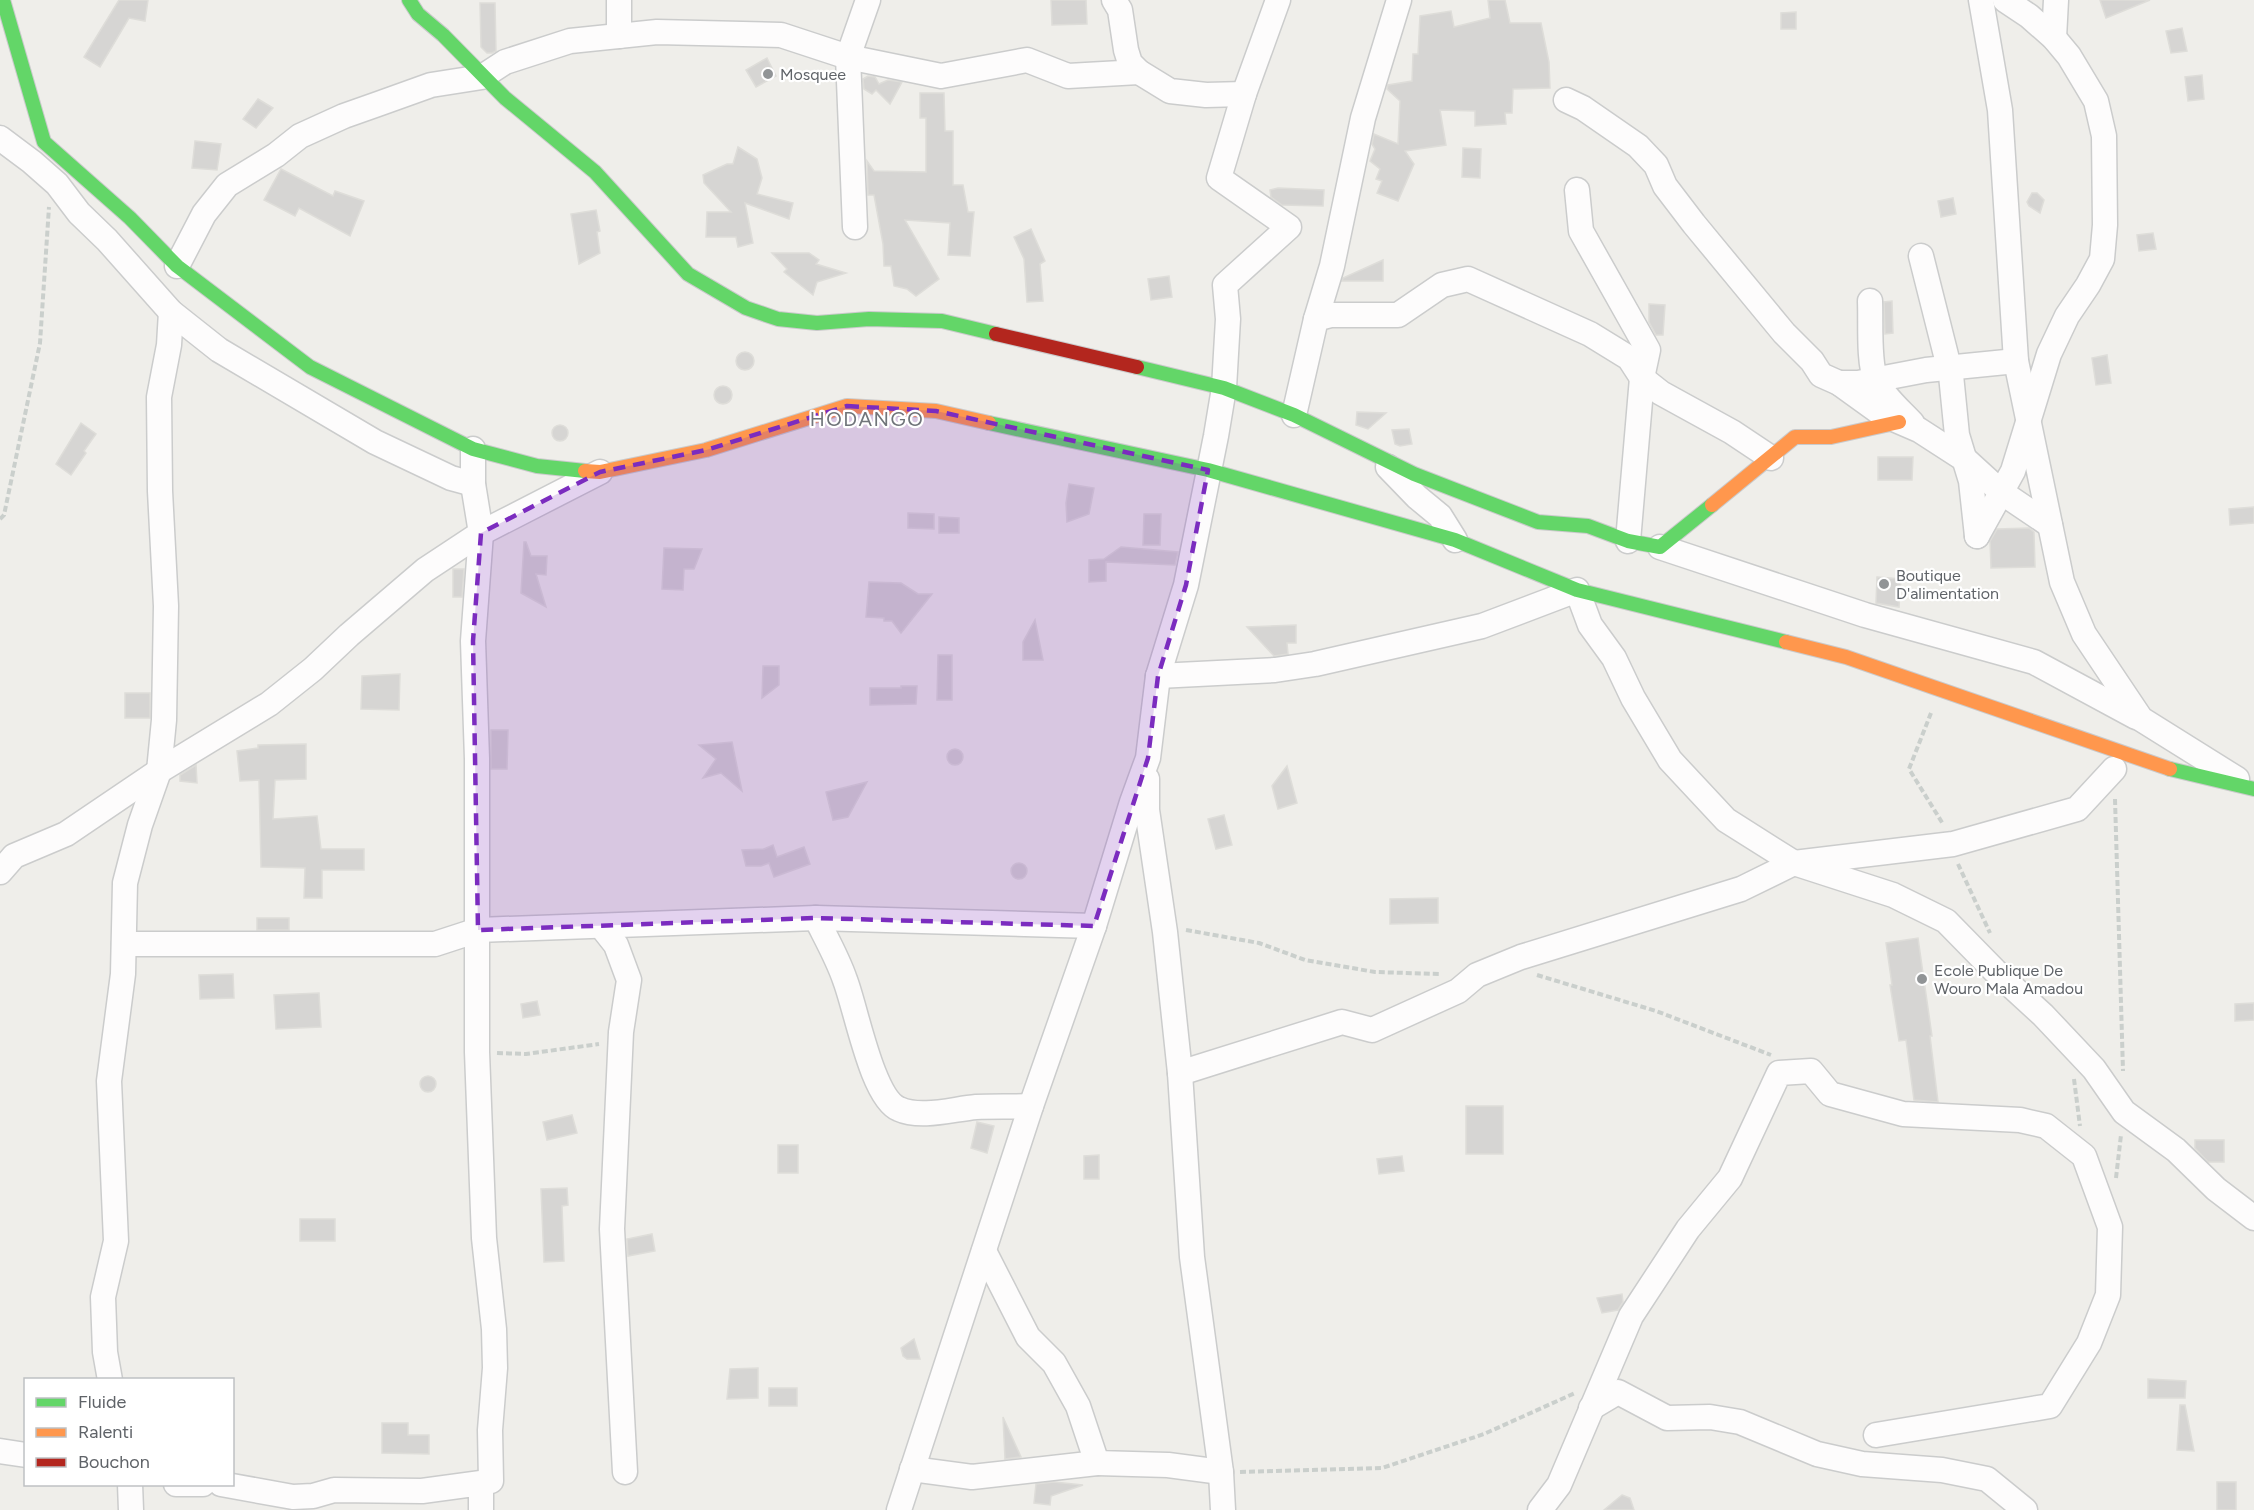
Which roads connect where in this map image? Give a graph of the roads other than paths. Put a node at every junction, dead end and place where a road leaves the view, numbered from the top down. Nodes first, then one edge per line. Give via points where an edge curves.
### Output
1 (3, 0) edge
2 (409, 0) edge
3 (619, 0) edge
4 (868, 0) edge
5 (1114, 0) edge
6 (1278, 0) edge
7 (1399, 0) edge
8 (1981, 0) edge
9 (2005, 0) edge
10 (2056, 0) edge
11 (619, 36) junction
12 (2054, 38) junction
13 (848, 57) junction
14 (1139, 72) junction
15 (482, 77) junction
16 (1244, 94) junction
17 (1566, 100) dead end
18 (0, 138) edge
19 (1576, 190) dead end
20 (855, 227) dead end
21 (1921, 256) dead end
22 (177, 266) junction
23 (1870, 301) dead end
24 (171, 312) junction
25 (1316, 319) junction
26 (2016, 361) junction
27 (1949, 368) junction
28 (1642, 378) junction
29 (1875, 379) junction
30 (1839, 383) junction
31 (1224, 388) junction
32 (1294, 414) junction
33 (2030, 417) junction
34 (1909, 426) junction
35 (473, 448) junction
36 (1373, 452) junction
37 (1771, 458) junction
38 (1967, 461) junction
39 (1208, 470) junction
40 (600, 472) junction
41 (473, 484) junction
42 (2001, 492) junction
43 (2050, 525) junction
44 (481, 533) junction
45 (1455, 540) junction
46 (1628, 541) junction
47 (1660, 547) junction
48 (1576, 590) junction
49 (1158, 676) junction
50 (2141, 719) junction
51 (1148, 758) junction
52 (2114, 769) road end
53 (159, 771) junction
54 (2254, 784) edge
55 (2254, 789) edge
56 (1794, 863) junction
57 (0, 873) edge
58 (816, 918) junction
59 (601, 926) junction
60 (1094, 926) junction
61 (478, 930) junction
62 (124, 945) junction
63 (1180, 1073) junction
64 (1031, 1106) junction
65 (2254, 1218) edge
66 (984, 1251) junction
67 (110, 1378) edge
68 (1591, 1408) junction
69 (1876, 1434) dead end
70 (0, 1451) edge
71 (24, 1455) edge
72 (1097, 1463) junction
73 (912, 1469) junction
74 (625, 1472) dead end
75 (1221, 1472) junction
76 (491, 1481) dead end
77 (1560, 1485) junction
78 (130, 1486) edge
79 (234, 1486) edge
80 (2018, 1506) edge
81 (131, 1510) edge
82 (481, 1510) edge
83 (899, 1510) edge
84 (1223, 1510) edge
85 (1540, 1510) edge
86 (1555, 1510) edge

1 - 22 main road via 44,142 130,218
2 - 15 main road via 418,14
3 - 11 street
4 - 13 street
5 - 14 street via 1120,10 1128,57
6 - 16 street
7 - 25 street via 1363,118 1332,266
8 - 26 street via 2000,110
9 - 12 street
10 - 12 street
11 - 13 street via 657,32 781,35
11 - 15 street via 570,41 505,62
12 - 33 street via 2096,101 2104,136 2105,225 2102,259 2049,354
13 - 14 street via 941,76 1027,60 1068,76
13 - 20 street
14 - 16 street via 1170,92
15 - 22 street via 431,85 300,136 227,185 204,214
15 - 31 main road via 595,172 688,274 746,308 778,319 818,323 869,319 942,321
16 - 31 street via 1219,178 1289,227 1225,285 1228,319
17 - 30 street via 1638,146 1743,286 1821,375
18 - 24 street via 57,184
19 - 28 street via 1581,231 1648,350
21 - 27 street
22 - 35 main road via 310,367
23 - 29 street
24 - 41 street via 219,350 375,442 451,478
24 - 53 street via 159,397 166,606
25 - 28 street via 1331,315 1398,315 1442,285 1468,279 1590,334 1629,358
25 - 32 street
26 - 27 street
26 - 33 street
27 - 29 street
27 - 38 street via 1957,435
28 - 37 street
28 - 46 street
29 - 30 street
29 - 34 street
30 - 34 street via 1882,414
31 - 32 main road
31 - 39 street
32 - 36 main road
33 - 42 street via 2013,471
33 - 43 street
34 - 37 main road via 1831,437 1795,437
34 - 38 street
35 - 40 main road via 537,466
35 - 41 street
36 - 45 street via 1440,516
36 - 46 main road via 1414,474 1538,522 1588,526
37 - 47 main road
38 - 42 street
38 - 42 street via 1977,536
39 - 40 main road via 936,411 847,406 706,450
39 - 45 main road
39 - 49 street via 1186,585
40 - 44 street
41 - 44 street
42 - 43 street
43 - 50 street via 2062,582 2084,634
44 - 53 street via 425,570 269,704
44 - 61 street via 473,641
45 - 48 main road
46 - 47 main road
47 - 50 street via 1865,615 2034,662
48 - 49 street via 1482,626 1315,664
48 - 55 main road via 1846,657 2178,772
48 - 56 street via 1590,625 1614,658 1670,760 1726,820
49 - 51 street
50 - 54 street via 2238,780
51 - 60 street
51 - 63 street via 1147,810
52 - 56 street via 2077,809 1953,844
53 - 57 street via 66,834 14,856
53 - 62 street via 125,883
56 - 63 street via 1741,889 1521,957 1477,975 1458,991 1372,1030 1342,1022
56 - 65 street via 1893,895 1946,921 2094,1069 2124,1112 2176,1150 2216,1189
58 - 59 street
58 - 60 street
58 - 64 street via 845,980 879,1087 897,1109 915,1113
59 - 61 street
59 - 74 street via 616,945 629,980 621,1032 612,1229
60 - 64 street
61 - 62 street via 435,944
61 - 76 street via 477,1052 484,1246 495,1368
62 - 67 street via 109,1081 116,1241 103,1297
63 - 75 street via 1192,1257
64 - 66 street
66 - 72 street via 1028,1338 1054,1363 1078,1406
66 - 73 street
68 - 69 street via 1631,1316 1688,1229 1730,1178 1779,1072 1810,1071 1830,1094 1903,1114 2020,1120 2046,1126 2084,1156 2110,1227 2108,1295 2089,1343 2050,1406
68 - 77 street
68 - 80 street via 1618,1392 1667,1418 1710,1417 1740,1422 1817,1454 1862,1464 1942,1470 1987,1479
70 - 71 street
72 - 73 street via 972,1477
72 - 75 street via 1168,1465
73 - 83 street
75 - 84 street
77 - 85 street
77 - 86 street
78 - 81 street
79 - 82 street via 293,1497 334,1490 422,1491 481,1483

